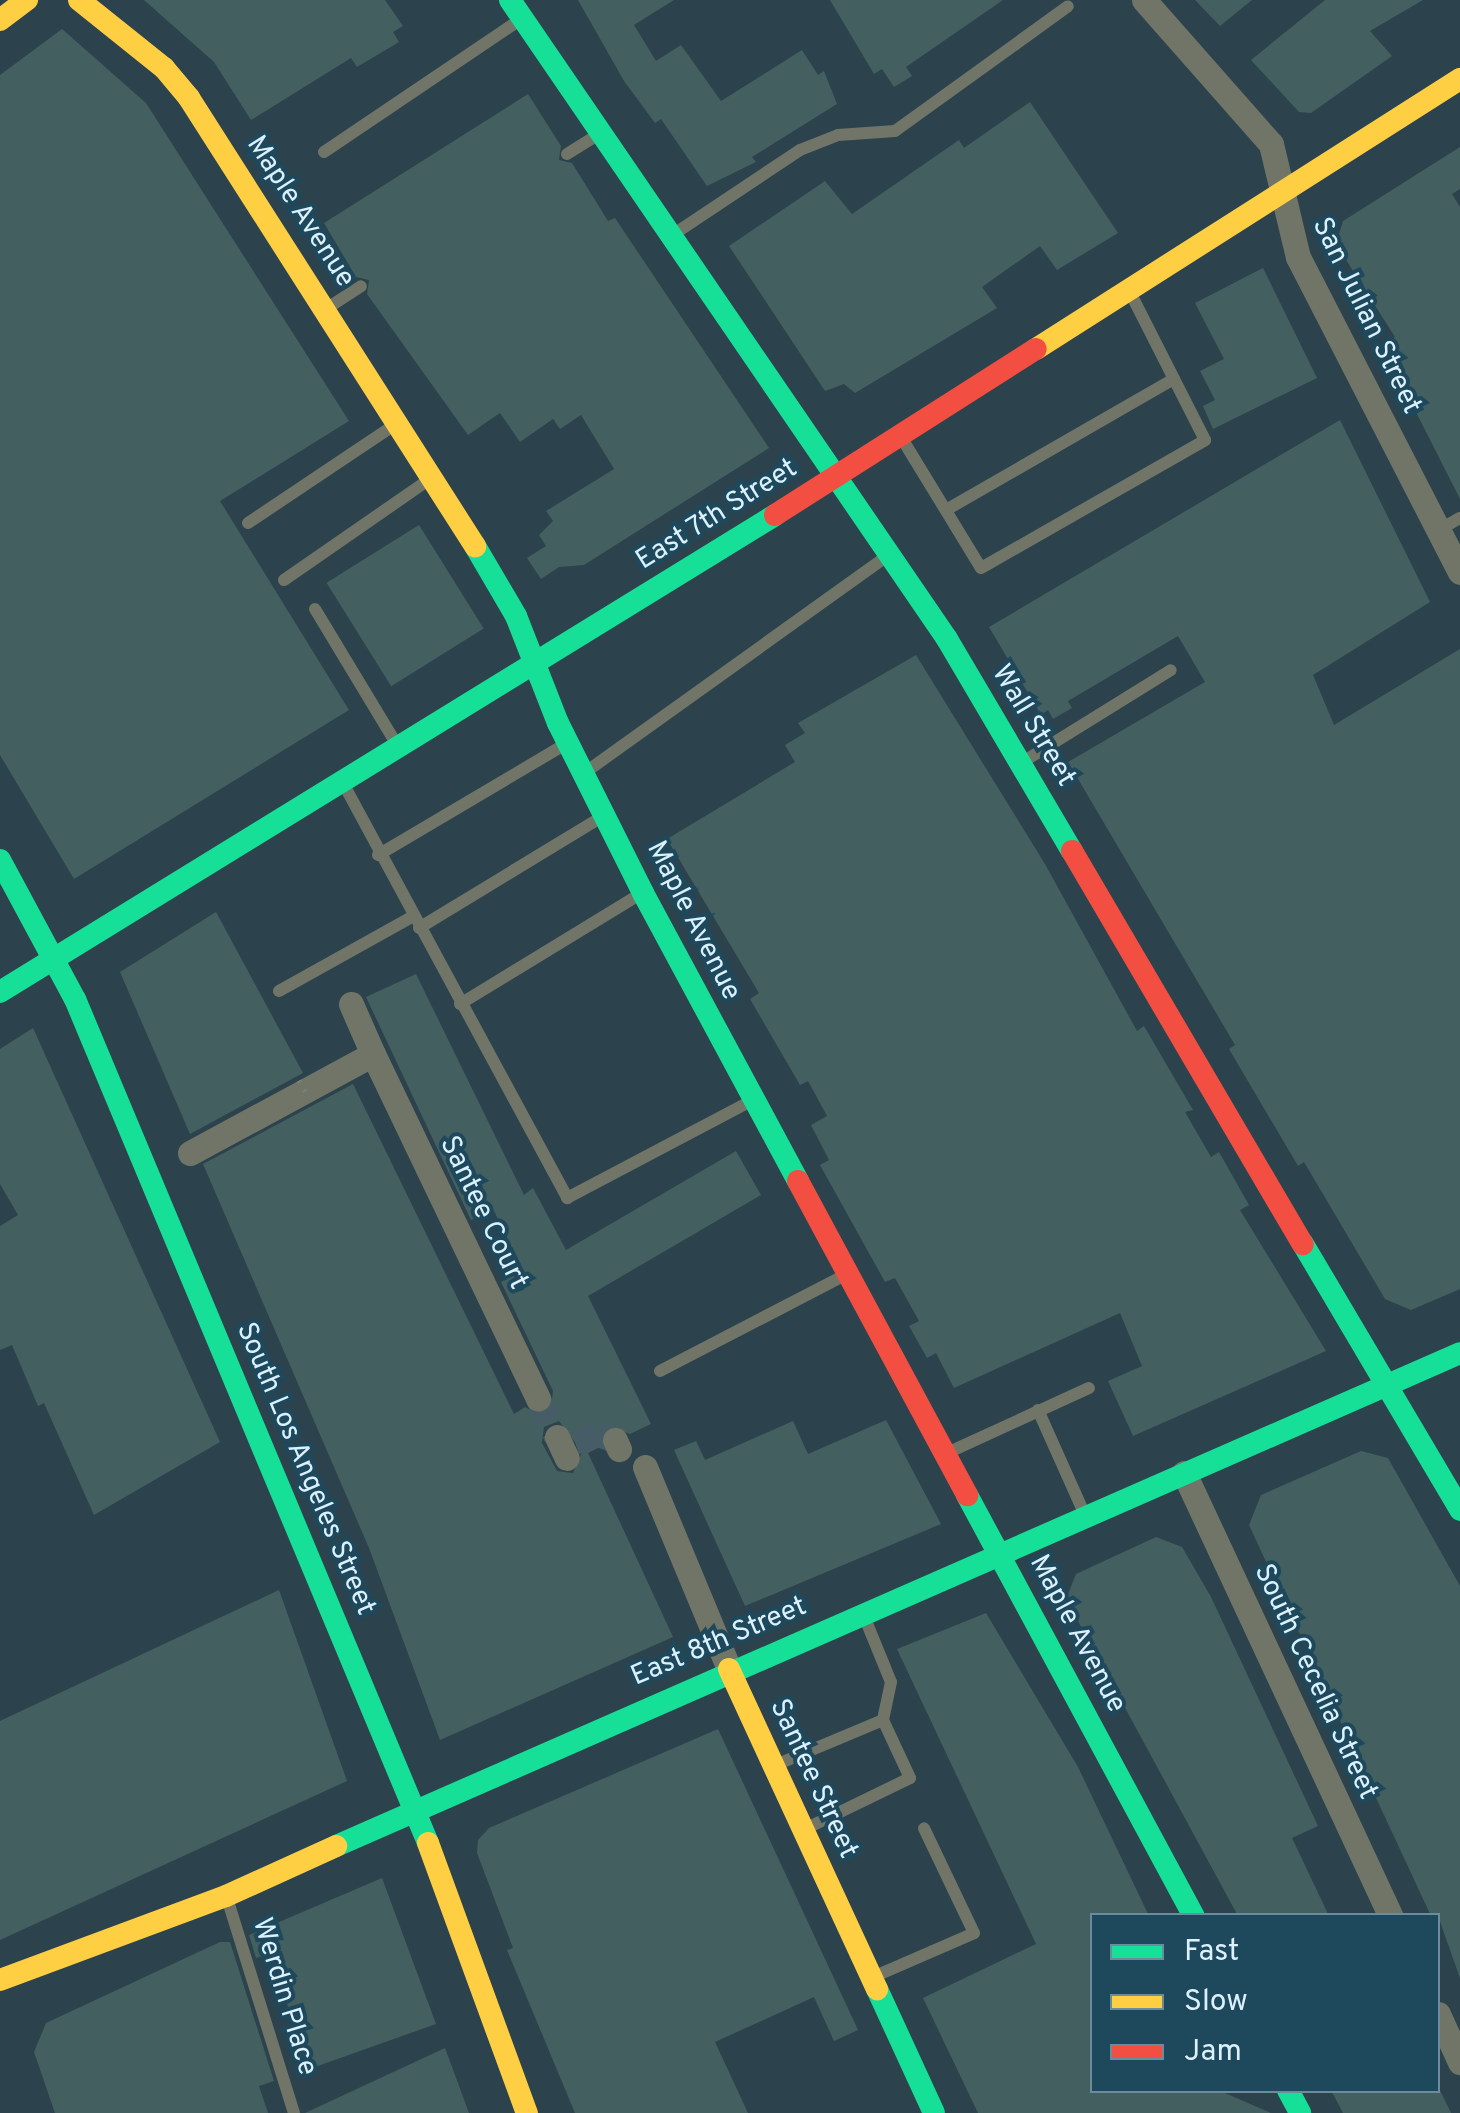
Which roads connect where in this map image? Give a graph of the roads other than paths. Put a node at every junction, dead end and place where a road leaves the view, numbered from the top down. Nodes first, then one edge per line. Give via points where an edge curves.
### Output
1 (27, 0) edge
2 (79, 0) edge
3 (1144, 0) edge
4 (1068, 6) dead end
5 (516, 9) edge
6 (0, 20) edge
7 (1460, 79) edge
8 (601, 133) junction
9 (324, 152) dead end
10 (567, 154) dead end
11 (1282, 196) junction
12 (672, 236) junction
13 (361, 286) dead end
14 (1129, 290) junction
15 (327, 308) junction
16 (1174, 379) junction
17 (400, 421) junction
18 (900, 435) junction
19 (434, 476) junction
20 (836, 476) junction
21 (946, 510) junction
22 (248, 523) dead end
23 (1450, 524) edge
24 (891, 553) junction
25 (1460, 572) edge
26 (284, 580) dead end
27 (315, 609) dead end
28 (537, 662) junction
29 (1170, 670) dead end
30 (568, 742) junction
31 (398, 747) junction
32 (1019, 765) junction
33 (584, 772) junction
34 (343, 782) junction
35 (606, 815) junction
36 (378, 855) junction
37 (0, 860) edge
38 (642, 893) junction
39 (416, 923) junction
40 (54, 958) junction
41 (278, 990) dead end
42 (0, 992) edge
43 (351, 1004) dead end
44 (460, 1004) junction
45 (373, 1054) junction
46 (753, 1100) junction
47 (190, 1154) dead end
48 (848, 1274) junction
49 (1460, 1353) edge
50 (660, 1371) dead end
51 (1388, 1385) junction
52 (1089, 1388) dead end
53 (538, 1398) tunnel mouth
54 (1038, 1410) junction
55 (947, 1454) junction
56 (645, 1466) dead end
57 (1184, 1473) junction
58 (1460, 1510) edge
59 (1086, 1517) junction
60 (998, 1552) junction
61 (863, 1613) junction
62 (729, 1669) junction
63 (884, 1720) junction
64 (774, 1766) junction
65 (416, 1811) junction
66 (924, 1828) dead end
67 (803, 1830) junction
68 (226, 1896) junction
69 (1192, 1913) edge
70 (1390, 1913) edge
71 (871, 1978) junction
72 (0, 1980) edge
73 (1440, 2018) edge
74 (1460, 2062) edge
75 (294, 2113) edge
76 (528, 2113) edge
77 (934, 2113) edge

1 - 6 main road
2 - 15 main road, Maple Avenue via 173,77
3 - 11 street, San Julian Street via 1260,123
4 - 12 lane via 895,131 838,135 800,150
5 - 8 main road, Wall Street
5 - 9 lane
7 - 11 main road, East 7th Street
8 - 10 lane
8 - 12 main road, Wall Street
11 - 14 main road, East 7th Street
11 - 23 street, San Julian Street via 1298,257
12 - 20 main road, Wall Street
13 - 15 lane
14 - 16 lane
14 - 18 main road, East 7th Street
15 - 17 main road, Maple Avenue
16 - 21 lane
16 - 21 lane via 1205,440 1188,450 982,568
17 - 19 main road, Maple Avenue
17 - 22 lane
18 - 20 main road, East 7th Street
18 - 21 lane
19 - 26 lane
19 - 28 main road, Maple Avenue
20 - 24 main road, Wall Street
20 - 28 main road, East 7th Street
23 - 25 street, San Julian Street
24 - 32 main road, Wall Street
24 - 33 lane
27 - 31 lane
28 - 30 main road, Maple Avenue
28 - 31 main road, East 7th Street
29 - 32 lane
30 - 33 main road, Maple Avenue
30 - 36 lane
31 - 34 main road, East 7th Street
32 - 51 main road, Wall Street
33 - 35 main road, Maple Avenue
34 - 36 lane
34 - 40 main road, East 7th Street
35 - 38 main road, Maple Avenue
35 - 39 lane
36 - 39 lane
37 - 40 main road, South Los Angeles Street
38 - 44 lane
38 - 46 main road, Maple Avenue
39 - 41 lane
39 - 44 lane
40 - 42 main road, East 7th Street
40 - 65 main road, South Los Angeles Street
43 - 45 street, Santee Court
44 - 46 lane via 567,1198
45 - 47 street
45 - 53 street, Santee Court
46 - 48 main road, Maple Avenue
48 - 50 lane
48 - 55 main road, Maple Avenue
49 - 51 main road, East 8th Street
51 - 57 main road, East 8th Street
51 - 58 main road, Wall Street
52 - 54 lane
54 - 55 lane
54 - 59 lane
55 - 60 main road, Maple Avenue
56 - 62 street, Santee Street
57 - 59 main road, East 8th Street
57 - 70 street, South Cecelia Street
59 - 60 main road, East 8th Street
60 - 61 main road, East 8th Street
60 - 69 main road, Maple Avenue
61 - 62 main road, East 8th Street
61 - 63 lane via 891,1682
62 - 64 main road, Santee Street
62 - 65 main road, East 8th Street
63 - 64 lane
63 - 67 lane via 910,1778
64 - 67 main road, Santee Street
65 - 68 main road, East 8th Street
65 - 76 main road, South Los Angeles Street
66 - 71 lane via 974,1932
67 - 71 main road, Santee Street
68 - 72 main road, East 8th Street
68 - 75 lane, Werdin Place
71 - 77 main road, Santee Street
73 - 74 street

